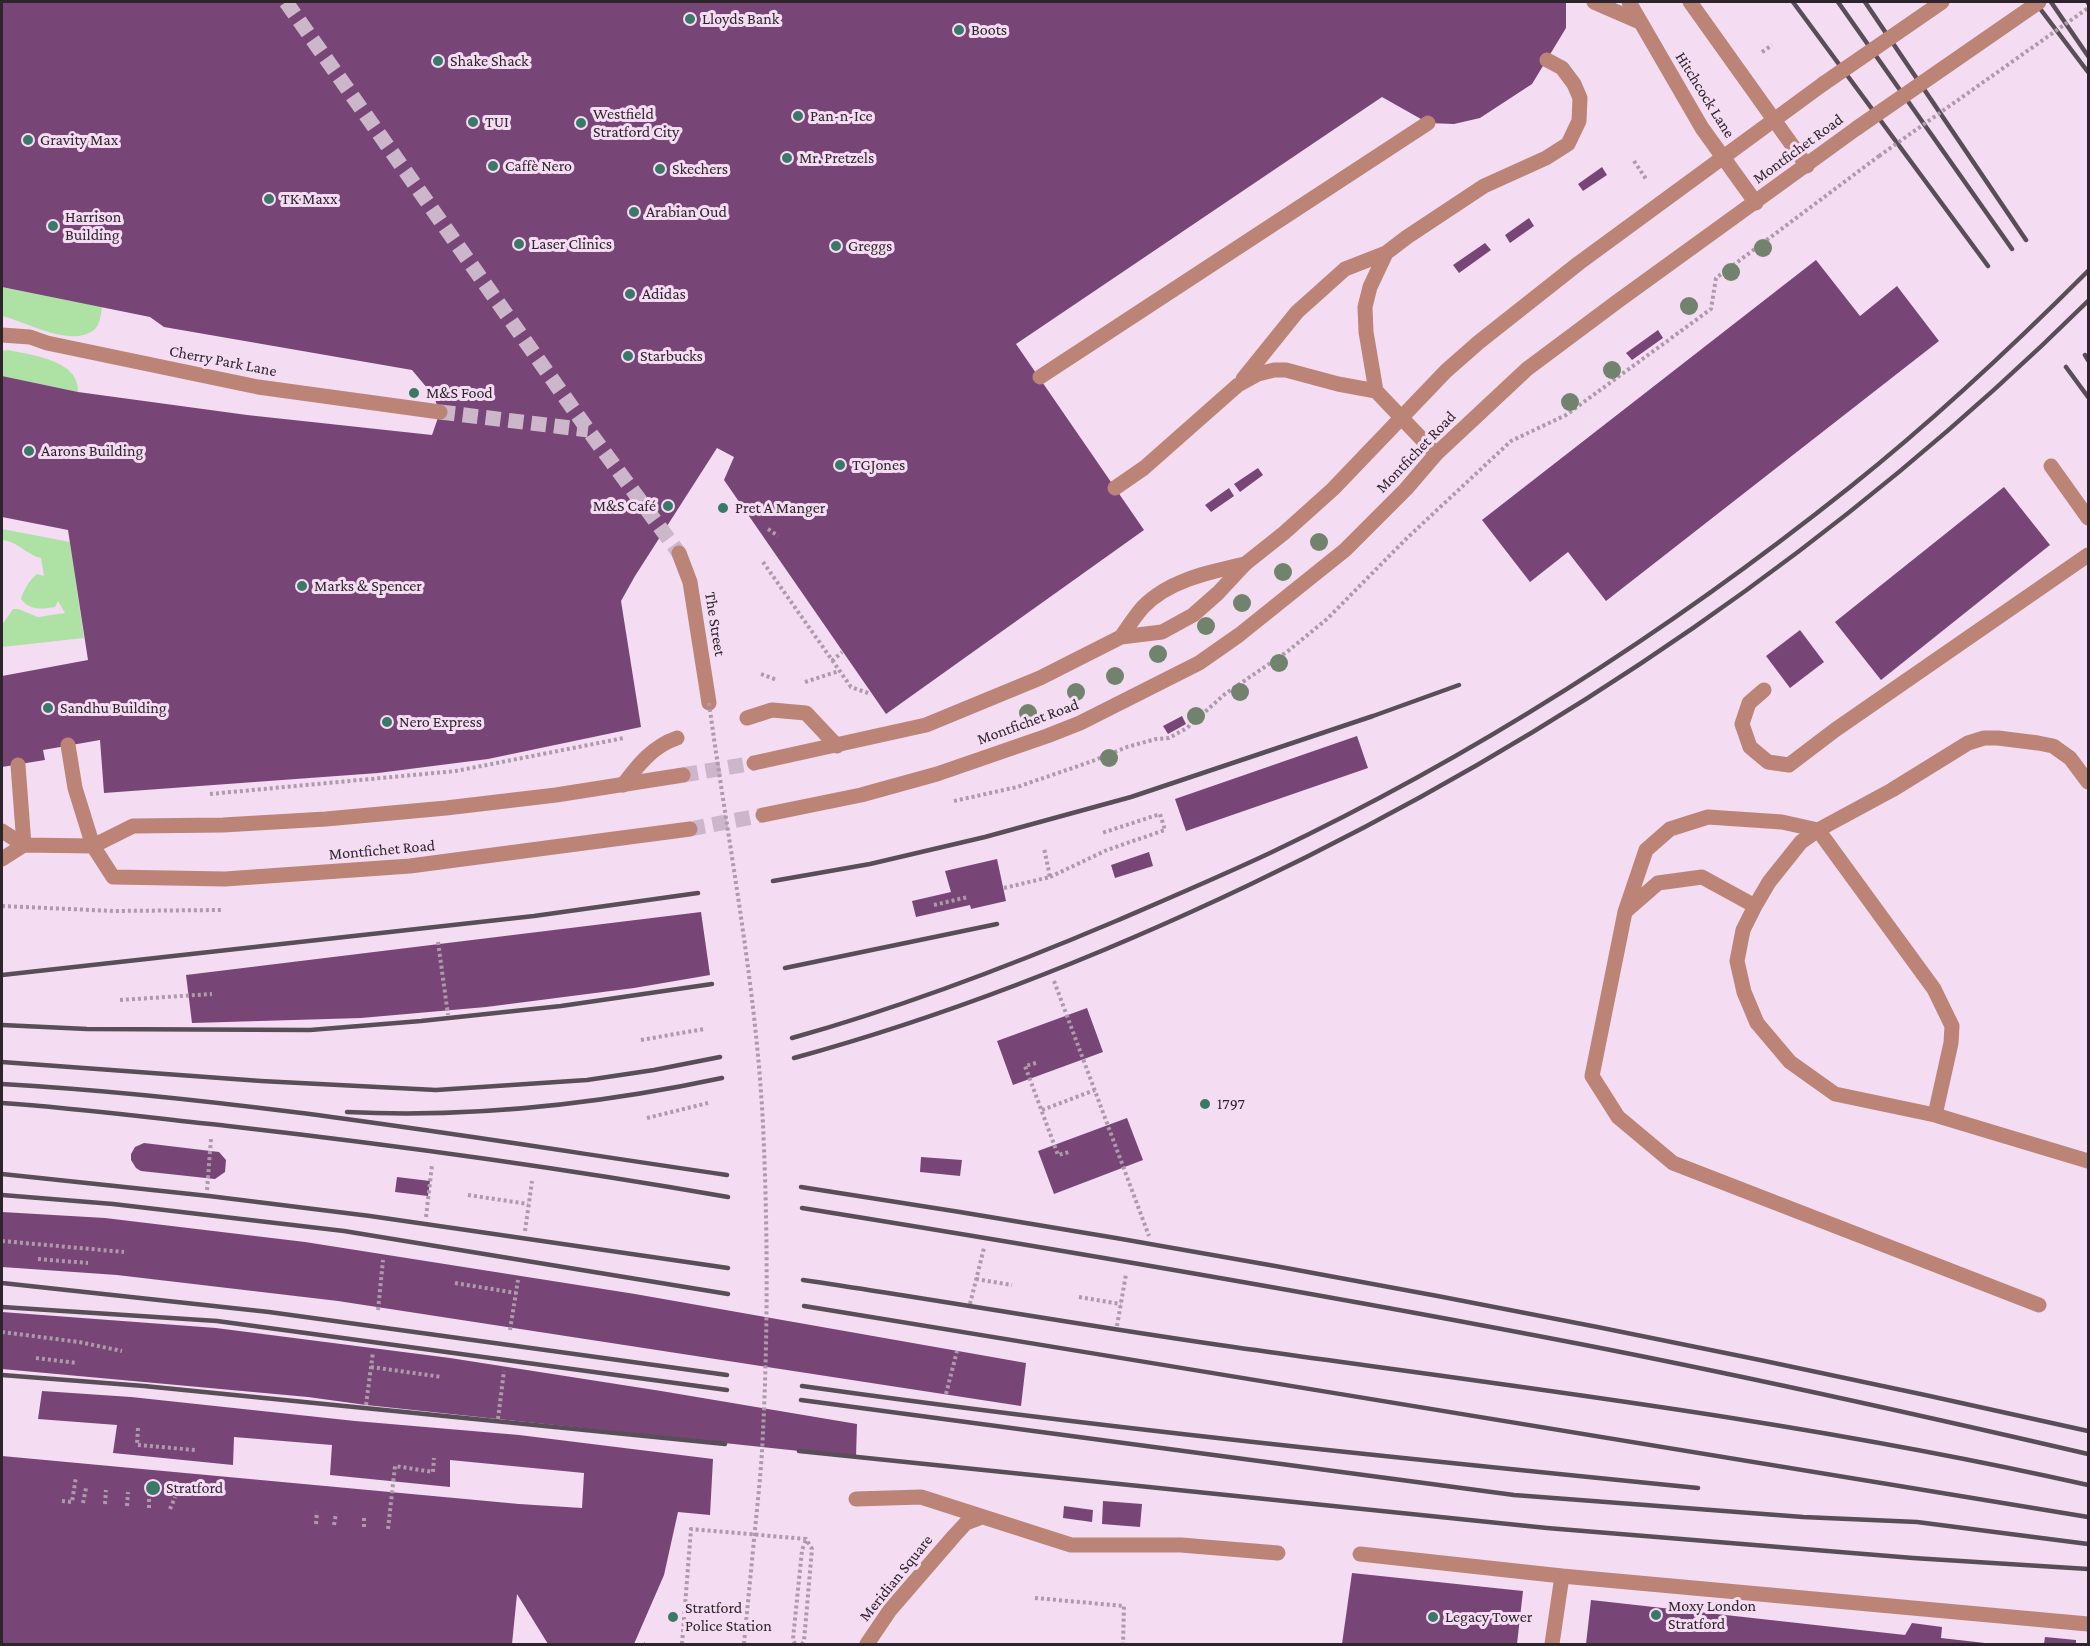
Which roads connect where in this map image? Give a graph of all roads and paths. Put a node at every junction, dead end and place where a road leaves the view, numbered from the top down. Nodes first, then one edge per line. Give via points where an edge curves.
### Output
1 (1594, 2) edge
2 (1629, 2) edge
3 (1690, 2) edge
4 (1942, 2) edge
5 (2039, 2) edge
6 (2088, 8) edge
7 (1640, 22) junction
8 (1772, 45) dead end
9 (1762, 52) dead end
10 (1546, 60) dead end
11 (1774, 120) junction
12 (1428, 123) dead end
13 (1723, 157) junction
14 (1634, 161) dead end
15 (1807, 165) junction
16 (1648, 182) dead end
17 (1756, 203) junction
18 (1386, 253) junction
19 (2, 334) edge
20 (1040, 377) dead end
21 (1238, 385) junction
22 (1376, 391) junction
23 (440, 412) tunnel mouth
24 (1401, 418) junction
25 (1437, 454) junction
26 (2051, 466) dead end
27 (1115, 488) dead end
28 (2088, 518) edge
29 (768, 529) dead end
30 (778, 536) dead end
31 (1406, 539) dead end
32 (679, 553) tunnel mouth
33 (2088, 555) edge
34 (763, 562) dead end
35 (1245, 564) junction
36 (1121, 637) junction
37 (842, 652) dead end
38 (832, 661) junction
39 (1764, 690) dead end
40 (871, 694) dead end
41 (709, 703) joint
42 (747, 718) dead end
43 (627, 738) dead end
44 (677, 738) dead end
45 (68, 746) dead end
46 (837, 746) junction
47 (754, 763) tunnel mouth
48 (18, 765) dead end
49 (683, 775) tunnel mouth
50 (2088, 782) edge
51 (623, 785) junction
52 (205, 794) dead end
53 (764, 815) tunnel mouth
54 (690, 829) tunnel mouth
55 (1818, 830) junction
56 (2, 831) edge
57 (1102, 833) dead end
58 (24, 845) junction
59 (93, 846) junction
60 (1044, 848) dead end
61 (2, 859) edge
62 (1050, 877) junction
63 (1004, 888) dead end
64 (968, 897) dead end
65 (934, 905) dead end
66 (1755, 906) junction
67 (1625, 912) junction
68 (438, 942) dead end
69 (1054, 981) dead end
70 (212, 994) dead end
71 (120, 1000) dead end
72 (448, 1015) dead end
73 (704, 1029) dead end
74 (641, 1040) dead end
75 (1036, 1063) dead end
76 (1095, 1090) junction
77 (708, 1103) dead end
78 (1041, 1110) junction
79 (1935, 1115) junction
80 (647, 1118) dead end
81 (210, 1139) dead end
82 (1069, 1152) dead end
83 (2088, 1161) edge
84 (432, 1164) dead end
85 (532, 1181) dead end
86 (207, 1190) dead end
87 (468, 1196) dead end
88 (528, 1204) junction
89 (426, 1217) dead end
90 (525, 1231) dead end
91 (1149, 1236) dead end
92 (2, 1241) edge
93 (984, 1248) dead end
94 (123, 1252) dead end
95 (38, 1259) dead end
96 (383, 1260) dead end
97 (88, 1263) dead end
98 (1126, 1274) dead end
99 (976, 1279) junction
100 (518, 1280) dead end
101 (455, 1283) dead end
102 (1012, 1285) dead end
103 (516, 1293) junction
104 (1079, 1296) dead end
105 (970, 1304) dead end
106 (1121, 1304) junction
107 (2039, 1305) dead end
108 (378, 1310) dead end
109 (1117, 1326) dead end
110 (510, 1330) dead end
111 (2, 1332) edge
112 (122, 1352) dead end
113 (373, 1352) dead end
114 (957, 1352) dead end
115 (36, 1358) dead end
116 (77, 1363) dead end
117 (371, 1367) junction
118 (504, 1371) dead end
119 (442, 1377) dead end
120 (946, 1394) dead end
121 (366, 1405) dead end
122 (498, 1419) dead end
123 (138, 1428) dead end
124 (196, 1450) dead end
125 (434, 1458) dead end
126 (76, 1477) dead end
127 (86, 1488) dead end
128 (106, 1490) dead end
129 (128, 1492) dead end
130 (149, 1495) dead end
131 (175, 1497) dead end
132 (856, 1499) dead end
133 (62, 1501) dead end
134 (83, 1503) dead end
135 (105, 1504) dead end
136 (127, 1506) dead end
137 (149, 1508) dead end
138 (170, 1509) dead end
139 (317, 1512) dead end
140 (336, 1513) dead end
141 (364, 1515) dead end
142 (982, 1517) junction
143 (316, 1524) dead end
144 (334, 1525) dead end
145 (364, 1527) dead end
146 (388, 1529) dead end
147 (754, 1535) junction
148 (806, 1539) junction
149 (1278, 1553) dead end
150 (1360, 1554) dead end
151 (1562, 1576) junction
152 (1035, 1598) dead end
153 (2088, 1624) edge
154 (803, 1643) edge
155 (682, 1644) edge
156 (744, 1644) edge
157 (795, 1644) edge
158 (867, 1644) edge
159 (1123, 1644) edge
160 (1552, 1644) edge

1 - 7 street
2 - 7 street, Hitchcock Lane
3 - 11 street
4 - 11 street, Montfichet Road, bridge
5 - 15 street, Montfichet Road, bridge
6 - 31 path, bridge via 1716,278 1711,309 1566,415 1511,441
7 - 13 street, Hitchcock Lane
8 - 9 path
10 - 18 street via 1562,68 1580,99 1579,121 1568,144 1484,186
11 - 13 street, Montfichet Road
11 - 15 street
12 - 20 street
13 - 17 street, Hitchcock Lane
13 - 24 street, Montfichet Road via 1518,309
14 - 16 path
15 - 17 street, Montfichet Road
17 - 25 street, Montfichet Road via 1536,363
18 - 21 street via 1344,269 1297,312
18 - 22 street via 1365,307
19 - 23 street, Cherry Park Lane via 258,387
21 - 22 street via 1274,370 1286,370
21 - 27 street via 1144,468
22 - 24 street
24 - 25 street
24 - 35 street, Montfichet Road via 1333,489
25 - 53 street, Montfichet Road via 1345,550 1199,663 1047,736 937,774
26 - 28 street
29 - 30 path
32 - 41 street, The Street via 690,582
33 - 39 street via 1789,765 1768,762 1747,740 1742,724 1749,703
34 - 38 path
35 - 36 street via 1188,579 1167,590 1144,606
35 - 36 street, Montfichet Road via 1193,615 1162,632
36 - 46 street, Montfichet Road via 1040,678 926,724
37 - 38 path
38 - 40 path via 851,687
41 - 147 path, bridge via 752,1004 763,1124 765,1355
42 - 46 street via 772,710 806,713
43 - 52 path via 456,771
44 - 51 street via 665,742 639,763
45 - 59 street via 75,788
46 - 47 street, Montfichet Road
48 - 58 street
49 - 51 street
50 - 55 street via 2070,758 2053,746 1984,738 1968,743
51 - 59 street via 326,819 132,826
54 - 59 street, Montfichet Road via 410,866 225,879 113,877
55 - 66 street via 1795,850
55 - 67 street via 1782,822 1708,817 1670,829 1646,850
55 - 79 street via 1934,989 1952,1026
56 - 58 street
57 - 62 path via 1160,814 1165,830 1107,850
58 - 59 street
58 - 61 street
60 - 62 path
62 - 63 path
64 - 65 path
66 - 67 street via 1702,877 1658,883
66 - 79 street via 1743,930 1737,962 1757,1023 1790,1062 1835,1094
67 - 107 street via 1592,1076 1617,1117 1672,1163
68 - 72 path
69 - 76 path
70 - 71 path
73 - 74 path
75 - 78 path via 1026,1066
76 - 78 path
76 - 91 path
77 - 80 path
78 - 82 path via 1058,1155
79 - 83 street
81 - 86 path
84 - 89 path
85 - 88 path
87 - 88 path
88 - 90 path
92 - 94 path
93 - 99 path
95 - 97 path
96 - 108 path
98 - 106 path
99 - 102 path
99 - 105 path
100 - 103 path
101 - 103 path
103 - 110 path
104 - 106 path
106 - 109 path
111 - 112 path
113 - 117 path
114 - 120 path
115 - 116 path
117 - 119 path
117 - 121 path
118 - 122 path
123 - 124 path via 137,1445
125 - 146 path via 433,1472 395,1466
126 - 133 path via 72,1502
127 - 134 path
128 - 135 path
129 - 136 path
130 - 137 path
131 - 138 path
132 - 142 street via 921,1497
139 - 143 path
140 - 144 path
141 - 145 path
142 - 149 street via 1071,1545 1181,1545
142 - 158 street, Meridian Square via 966,1523 954,1536 890,1610
147 - 148 path
147 - 155 path via 691,1529
147 - 156 path, bridge
148 - 154 path via 812,1549
148 - 157 path via 800,1567
150 - 151 street
151 - 153 street
151 - 160 street
152 - 159 path via 1124,1606

